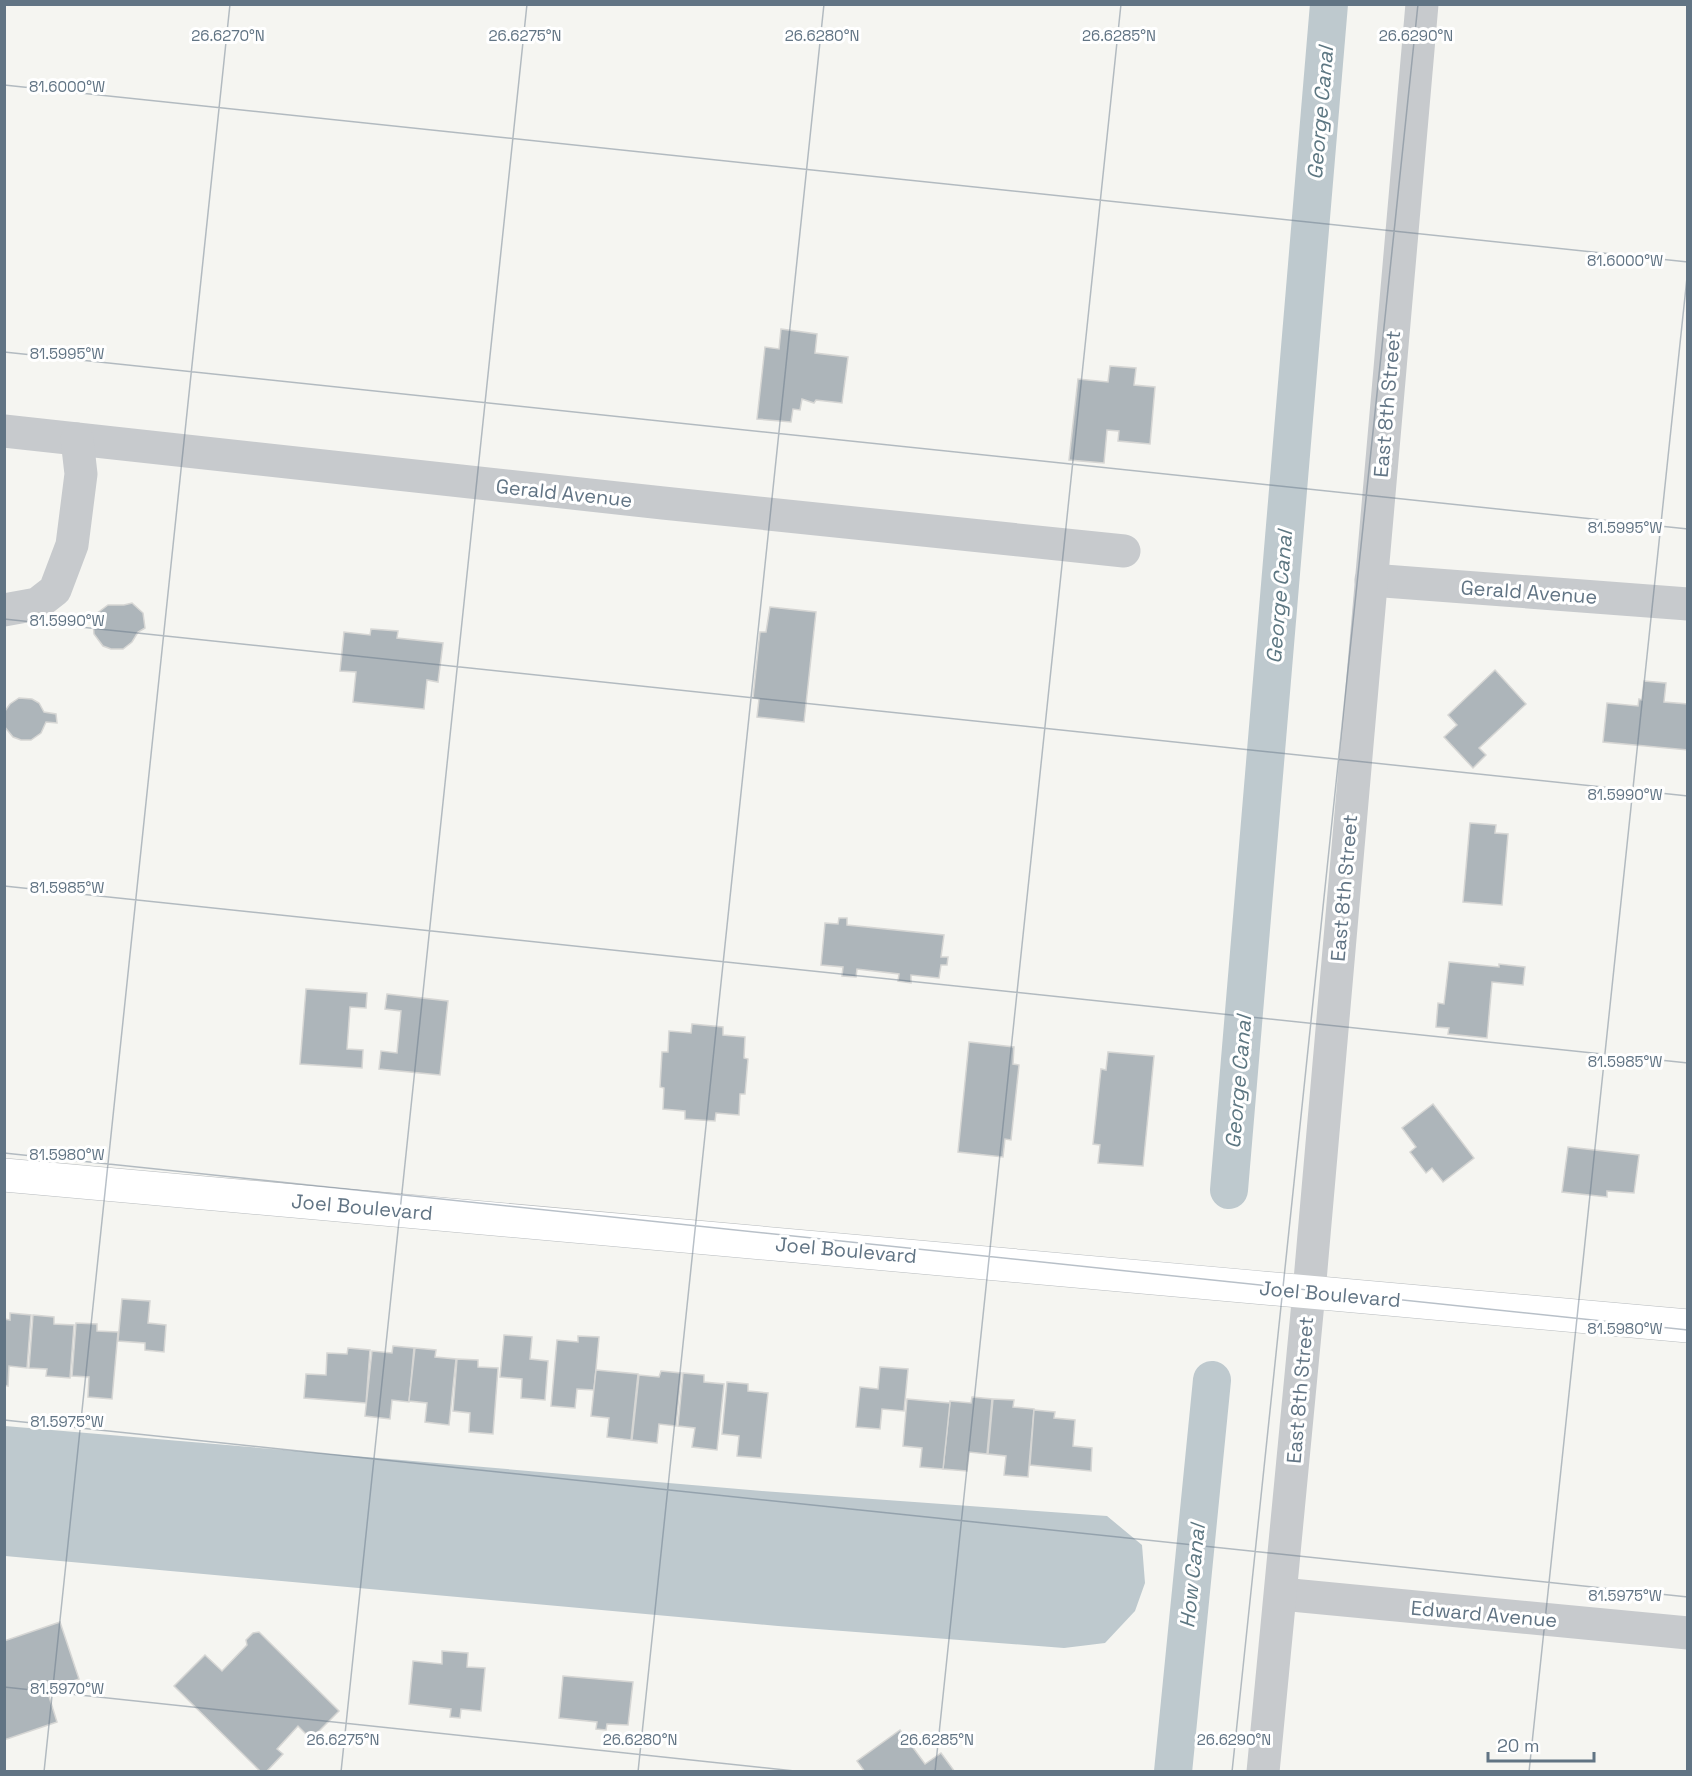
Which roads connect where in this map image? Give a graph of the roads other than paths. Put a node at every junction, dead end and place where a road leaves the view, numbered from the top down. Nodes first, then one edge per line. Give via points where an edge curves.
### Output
1 (1422, 4) edge
2 (4, 431) edge
3 (77, 439) junction
4 (1124, 551) dead end
5 (1371, 580) junction
6 (1688, 604) edge
7 (4, 610) edge
8 (4, 1175) edge
9 (1309, 1292) junction
10 (1688, 1326) edge
11 (1281, 1594) junction
12 (1688, 1633) edge
13 (1263, 1772) edge

1 - 5 street, East 8th Street
2 - 3 street, Gerald Avenue
3 - 4 street, Gerald Avenue
3 - 7 street via 81,474 72,545 55,590 37,604
5 - 6 street, Gerald Avenue
5 - 9 street, East 8th Street
8 - 9 main road, Joel Boulevard
9 - 10 main road, Joel Boulevard
9 - 11 street, East 8th Street
11 - 12 street, Edward Avenue
11 - 13 street, East 8th Street

